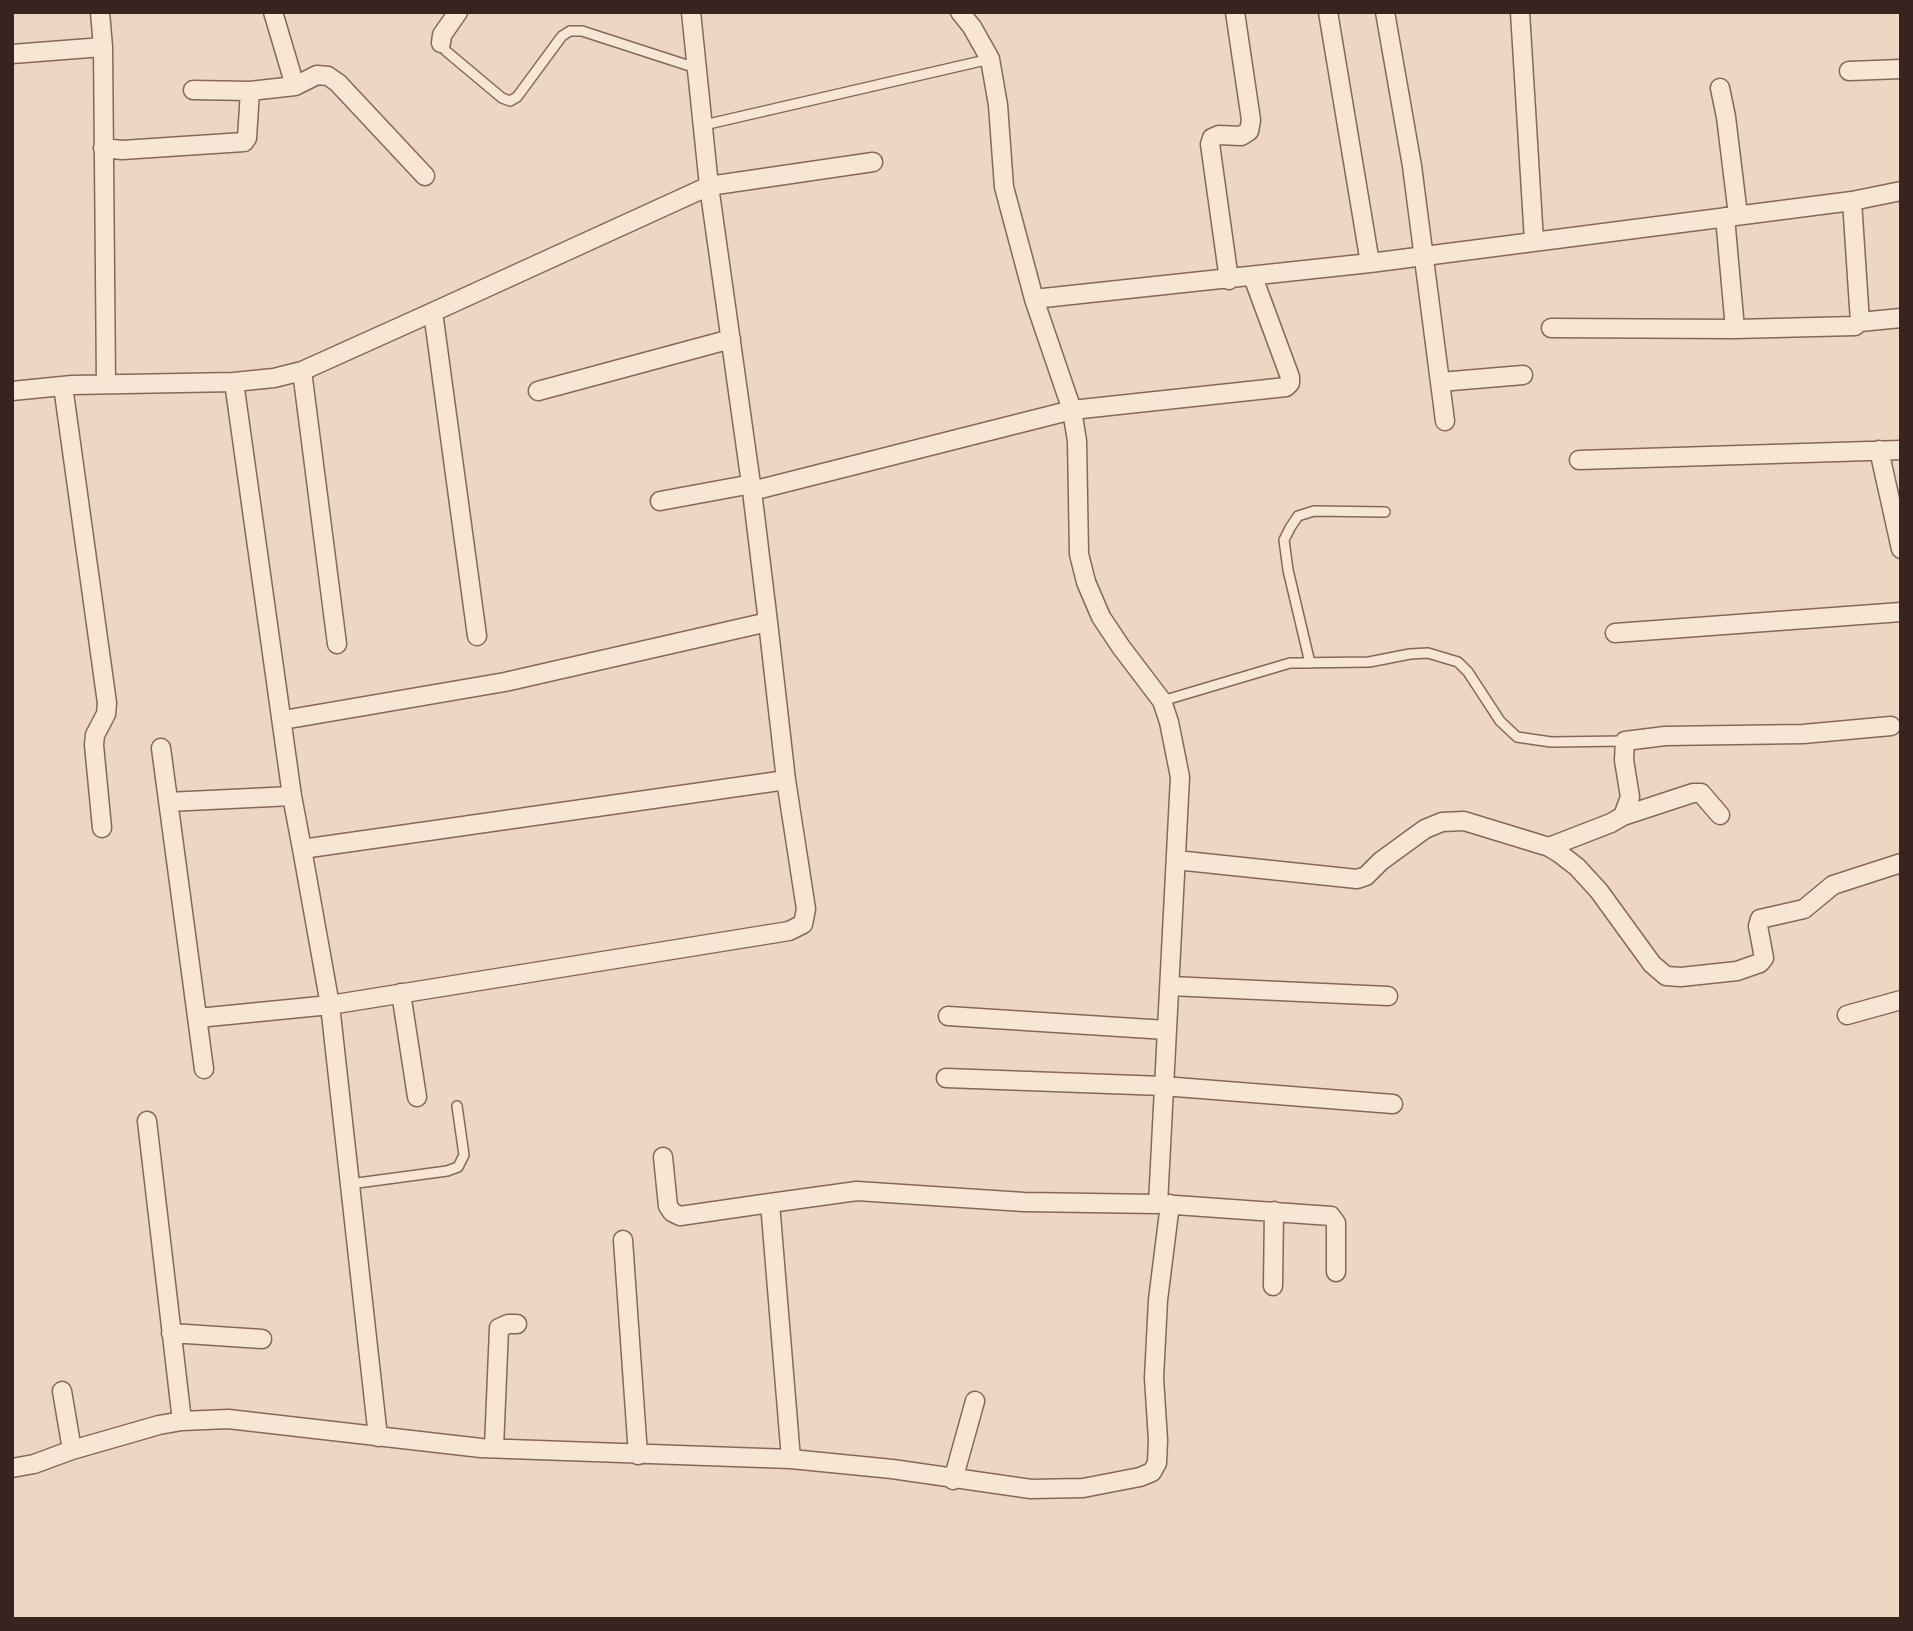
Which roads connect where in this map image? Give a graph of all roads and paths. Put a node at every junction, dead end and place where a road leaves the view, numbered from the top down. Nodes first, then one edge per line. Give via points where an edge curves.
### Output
1 (100, 12) edge
2 (273, 12) edge
3 (458, 12) edge
4 (691, 12) edge
5 (960, 12) edge
6 (1235, 12) edge
7 (1328, 12) edge
8 (1385, 12) edge
9 (1520, 12) edge
10 (440, 43) joint
11 (103, 47) junction
12 (12, 54) edge
13 (990, 59) junction
14 (696, 68) junction
15 (1901, 69) edge
16 (1849, 71) dead end
17 (295, 86) junction
18 (1720, 88) dead end
19 (192, 90) dead end
20 (250, 90) junction
21 (704, 124) junction
22 (103, 148) junction
23 (873, 162) dead end
24 (425, 176) dead end
25 (709, 186) junction
26 (1901, 191) edge
27 (1852, 201) junction
28 (1732, 216) junction
29 (1534, 241) junction
30 (1424, 255) junction
31 (1370, 263) junction
32 (1253, 277) junction
33 (1229, 280) junction
34 (1034, 299) junction
35 (433, 312) junction
36 (1901, 318) edge
37 (1860, 322) junction
38 (1551, 328) dead end
39 (1735, 329) junction
40 (731, 339) junction
41 (302, 371) junction
42 (1523, 375) dead end
43 (234, 382) junction
44 (1440, 382) junction
45 (106, 384) junction
46 (63, 386) junction
47 (12, 391) edge
48 (538, 391) dead end
49 (1072, 410) junction
50 (1445, 421) dead end
51 (1879, 450) junction
52 (1901, 450) edge
53 (1579, 460) dead end
54 (752, 487) junction
55 (660, 501) dead end
56 (1385, 512) dead end
57 (1901, 549) edge
58 (1901, 612) edge
59 (768, 622) junction
60 (1615, 633) dead end
61 (477, 636) dead end
62 (337, 645) dead end
63 (1310, 663) junction
64 (1162, 701) junction
65 (283, 720) junction
66 (1891, 726) dead end
67 (1625, 741) junction
68 (161, 748) dead end
69 (786, 780) junction
70 (292, 796) junction
71 (168, 802) junction
72 (1720, 815) dead end
73 (1623, 816) junction
74 (102, 828) dead end
75 (1549, 847) junction
76 (302, 849) junction
77 (1177, 860) junction
78 (1901, 863) edge
79 (1170, 986) junction
80 (401, 993) junction
81 (1388, 996) dead end
82 (1901, 1000) edge
83 (330, 1005) junction
84 (1847, 1014) dead end
85 (948, 1016) dead end
86 (198, 1018) junction
87 (1166, 1030) junction
88 (204, 1069) dead end
89 (946, 1078) dead end
90 (1163, 1086) junction
91 (417, 1097) dead end
92 (1393, 1104) dead end
93 (457, 1106) dead end
94 (147, 1121) dead end
95 (663, 1157) dead end
96 (350, 1184) junction
97 (770, 1203) junction
98 (1164, 1204) junction
99 (1274, 1211) junction
100 (623, 1240) dead end
101 (1336, 1272) dead end
102 (1273, 1286) dead end
103 (517, 1324) dead end
104 (171, 1333) junction
105 (262, 1339) dead end
106 (62, 1391) dead end
107 (975, 1401) dead end
108 (182, 1421) junction
109 (378, 1437) junction
110 (494, 1448) junction
111 (72, 1450) junction
112 (638, 1455) junction
113 (791, 1459) junction
114 (12, 1468) edge
115 (953, 1480) junction

1 - 11 street
2 - 17 street
3 - 10 street
4 - 14 street
5 - 13 street
6 - 33 street via 1249,131 1241,136 1219,135 1210,144
7 - 31 street
8 - 30 street
9 - 29 street
10 - 14 lane via 510,101 570,31
11 - 12 street
11 - 22 street
13 - 21 lane
13 - 34 street via 1004,187
14 - 21 street
15 - 16 street
17 - 20 street
17 - 24 street via 317,75 328,76
18 - 28 street
19 - 20 street
20 - 22 street via 244,142
21 - 25 street
22 - 45 street
23 - 25 street
25 - 35 street
25 - 40 street
26 - 27 street
27 - 28 street
27 - 37 street
28 - 29 street
28 - 39 street
29 - 30 street
30 - 31 street
30 - 44 street
31 - 32 street
32 - 33 street
32 - 49 street via 1290,377 1286,387
33 - 34 street
34 - 49 street
35 - 41 street
35 - 61 street
36 - 37 street
37 - 39 street via 1855,326
38 - 39 street
40 - 48 street
40 - 54 street
41 - 43 street
41 - 62 street
42 - 44 street
43 - 45 street
43 - 65 street
44 - 50 street
45 - 46 street
46 - 47 street
46 - 74 street via 107,703 94,745
49 - 54 street
49 - 64 street via 1079,554 1086,582 1101,617
51 - 52 street
51 - 53 street
51 - 57 street
54 - 55 street
54 - 59 street
56 - 63 lane via 1314,511 1298,516 1284,540
58 - 60 street
59 - 65 street via 505,682
59 - 69 street
63 - 64 lane via 1290,663
63 - 67 lane via 1369,662 1428,653 1443,656 1468,672 1500,721 1517,737 1551,742
64 - 77 street via 1180,777
65 - 70 street
66 - 67 street
67 - 73 street via 1623,760 1630,797
68 - 71 street
69 - 76 street
69 - 80 street via 806,909 803,924 789,931
70 - 71 street
70 - 76 street
71 - 86 street
72 - 73 street via 1702,793 1693,793
73 - 75 street
75 - 77 street via 1452,820 1426,829 1357,879
75 - 78 street via 1600,891 1652,964 1674,977 1737,971 1760,963 1764,958 1760,919 1804,909 1833,885
76 - 83 street
77 - 79 street
79 - 81 street
79 - 87 street
80 - 83 street
80 - 91 street
82 - 84 street
83 - 86 street
83 - 96 street
85 - 87 street
86 - 88 street
87 - 90 street
89 - 90 street
90 - 92 street
90 - 98 street
93 - 96 lane via 464,1155 458,1167
94 - 104 street
95 - 97 street via 668,1206 680,1216
96 - 109 street
97 - 98 street via 857,1191 1024,1202
97 - 113 street
98 - 99 street
98 - 115 street via 1154,1378 1157,1463 1152,1472 1083,1488 1031,1489
99 - 101 street via 1334,1218
99 - 102 street
100 - 112 street
103 - 110 street via 499,1328
104 - 105 street
104 - 108 street
106 - 111 street
107 - 115 street
108 - 109 street via 228,1419
108 - 111 street
109 - 110 street
110 - 112 street
111 - 114 street
112 - 113 street
113 - 115 street

